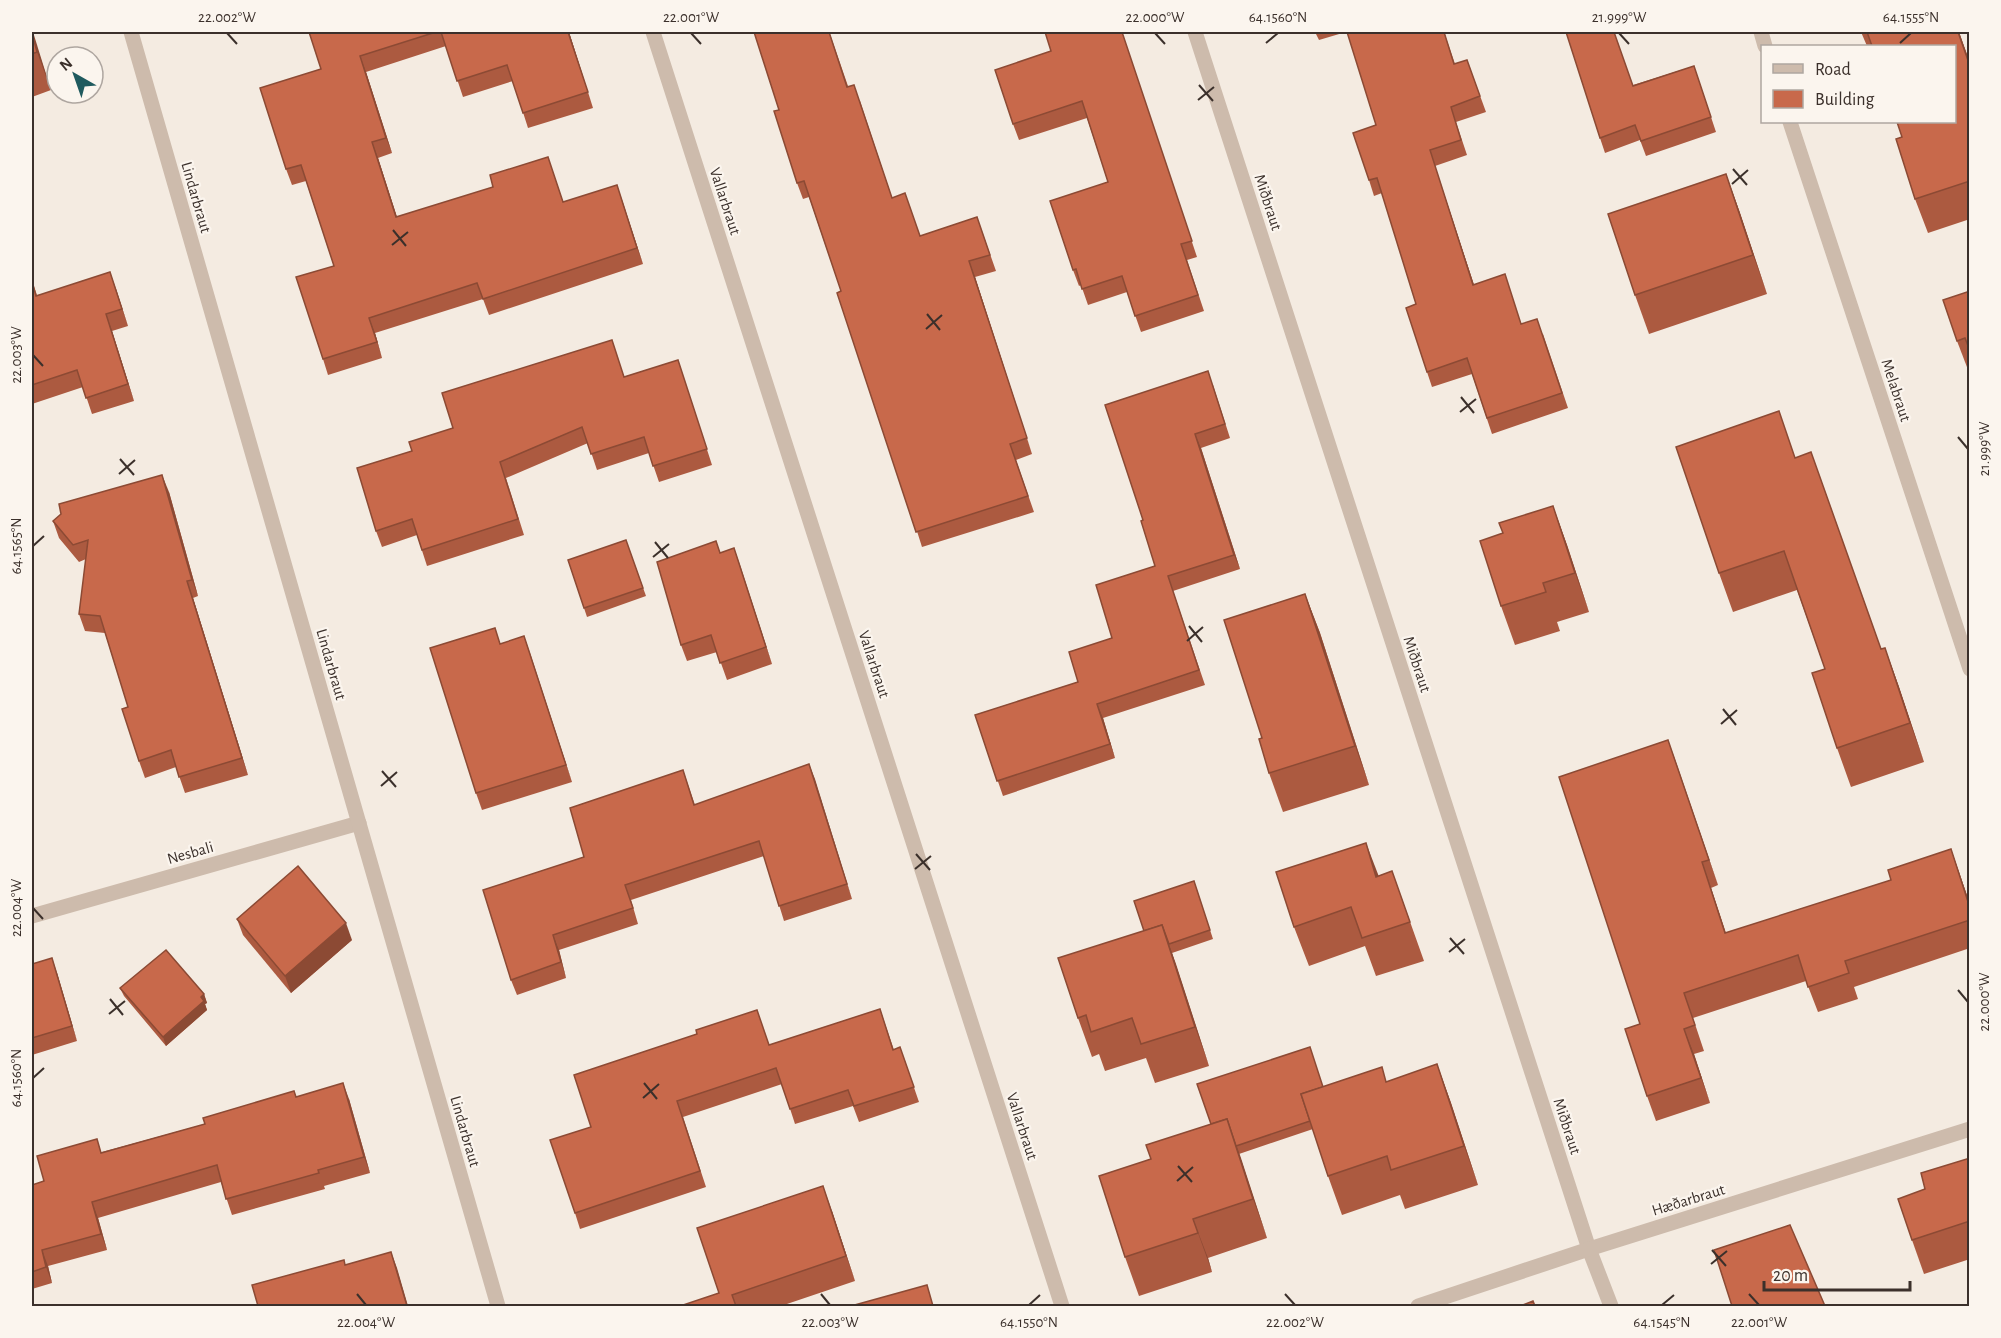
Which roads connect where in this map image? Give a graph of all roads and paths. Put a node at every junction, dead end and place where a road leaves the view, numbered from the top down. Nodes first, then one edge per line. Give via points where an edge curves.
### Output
1 (131, 32) edge
2 (653, 32) edge
3 (1195, 32) edge
4 (1790, 123) edge
5 (1970, 669) edge
6 (359, 823) junction
7 (32, 916) edge
8 (1970, 1129) edge
9 (1589, 1249) junction
10 (498, 1306) edge
11 (1062, 1306) edge
12 (1418, 1306) edge
13 (1611, 1306) edge

1 - 6 street, Lindarbraut
2 - 11 street, Vallarbraut
3 - 9 street, Miðbraut
4 - 5 street, Melabraut
6 - 7 street, Nesbali
6 - 10 street, Lindarbraut
8 - 9 street, Hæðarbraut
9 - 12 street, Hæðarbraut
9 - 13 street, Miðbraut

